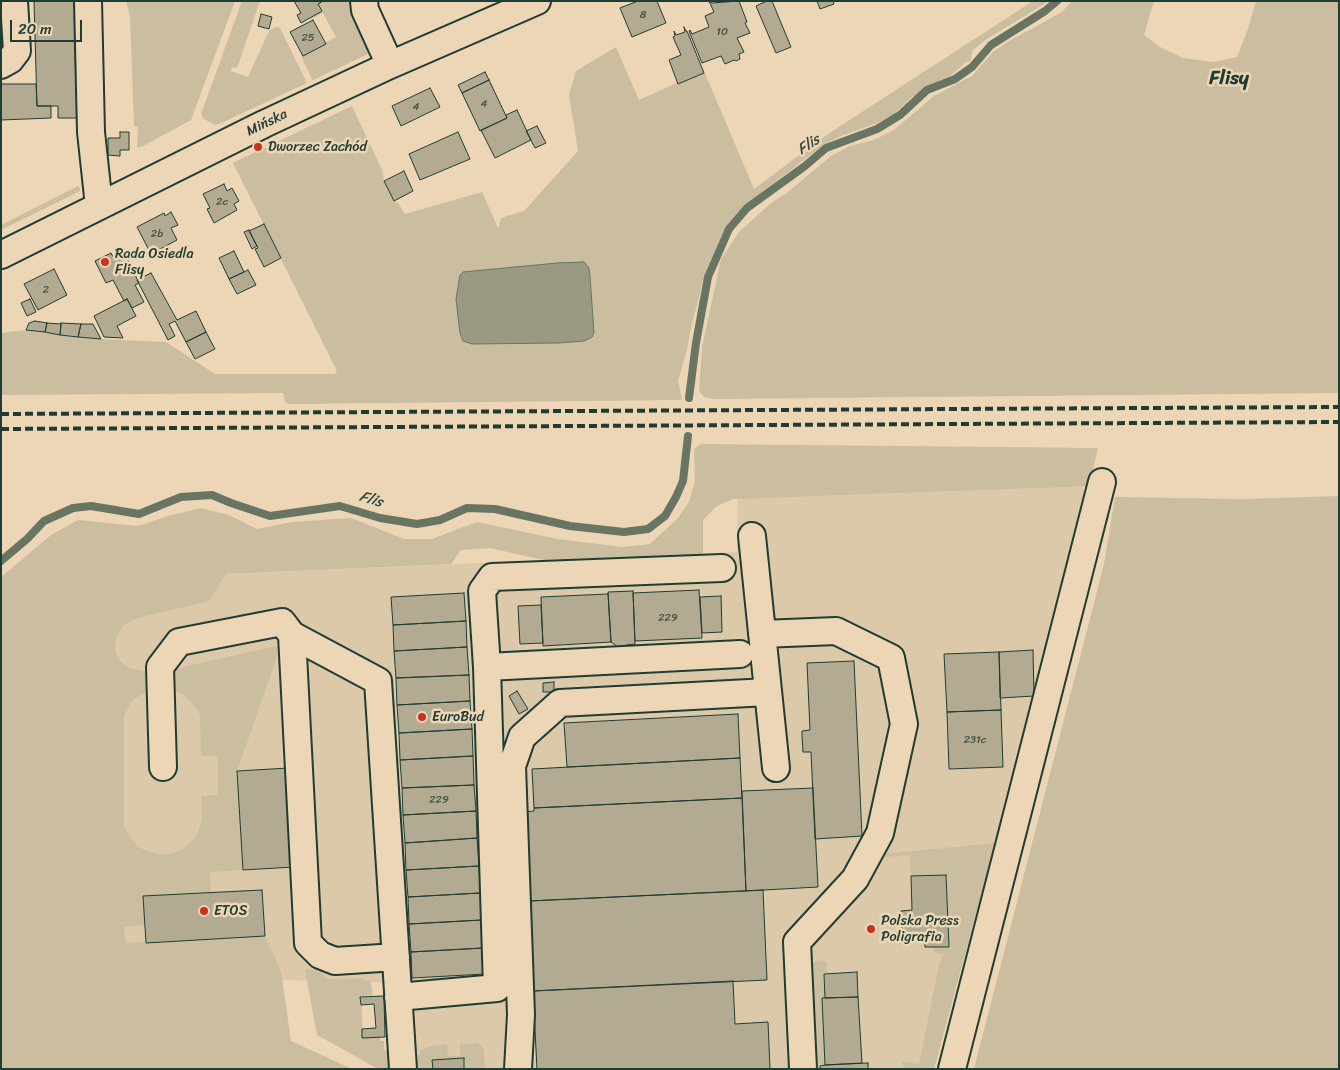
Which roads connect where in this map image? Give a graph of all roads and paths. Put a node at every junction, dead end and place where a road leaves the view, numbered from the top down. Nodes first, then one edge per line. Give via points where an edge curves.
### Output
1 (14, 1) edge
2 (88, 1) edge
3 (364, 1) edge
4 (537, 1) edge
5 (1, 65) edge
6 (390, 65) junction
7 (99, 206) junction
8 (1, 255) edge
9 (1102, 482) dead end
10 (752, 536) dead end
11 (722, 568) dead end
12 (762, 634) junction
13 (292, 635) junction
14 (740, 654) dead end
15 (486, 666) junction
16 (768, 692) junction
17 (163, 767) dead end
18 (776, 768) dead end
19 (396, 957) junction
20 (398, 997) junction
21 (403, 1069) edge
22 (518, 1069) edge
23 (803, 1069) edge
24 (952, 1069) edge

1 - 5 street via 16,51
2 - 7 street via 91,132
3 - 6 street
4 - 6 street, Mińska
6 - 7 street, Mińska
7 - 8 street, Mińska
9 - 24 street
10 - 12 street
11 - 15 street via 492,577 482,590
12 - 16 street
12 - 23 street via 836,631 891,658 904,724 880,833 855,879 798,942
13 - 17 street via 282,622 180,642 160,667
13 - 19 street via 378,681
13 - 19 street via 308,943 320,955 335,962
14 - 15 street
15 - 20 street via 497,988
16 - 18 street
16 - 22 street via 560,703 522,737 512,766 521,1015
19 - 20 street
20 - 21 street

